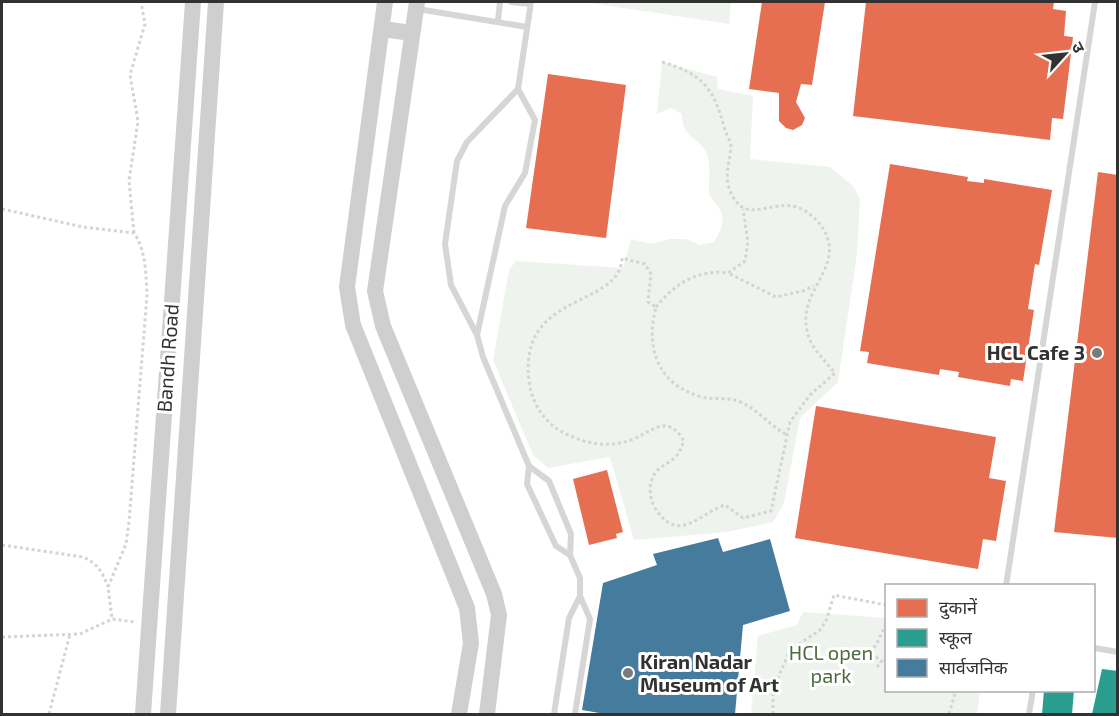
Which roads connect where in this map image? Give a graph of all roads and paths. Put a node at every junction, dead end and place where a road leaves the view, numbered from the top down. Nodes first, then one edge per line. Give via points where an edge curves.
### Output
1 (141, 2) edge
2 (193, 2) edge
3 (216, 2) edge
4 (385, 2) edge
5 (500, 2) edge
6 (511, 2) edge
7 (1095, 2) edge
8 (530, 3) edge
9 (417, 5) edge
10 (498, 21) junction
11 (527, 27) junction
12 (382, 29) junction
13 (412, 33) junction
14 (662, 62) dead end
15 (518, 89) junction
16 (2, 209) edge
17 (743, 209) junction
18 (134, 233) junction
19 (728, 273) junction
20 (816, 285) junction
21 (656, 307) junction
22 (477, 335) junction
23 (787, 435) junction
24 (529, 466) junction
25 (2, 545) edge
26 (570, 555) junction
27 (1006, 584) edge
28 (108, 587) junction
29 (580, 596) junction
30 (885, 605) edge
31 (112, 619) junction
32 (149, 625) junction
33 (885, 626) edge
34 (70, 634) junction
35 (2, 637) edge
36 (1095, 648) edge
37 (871, 652) junction
38 (1118, 652) edge
39 (866, 657) dead end
40 (885, 657) edge
41 (881, 662) junction
42 (877, 667) dead end
43 (955, 692) edge
44 (1033, 692) edge
45 (49, 714) edge
46 (142, 714) edge
47 (168, 714) edge
48 (459, 714) edge
49 (487, 714) edge
50 (554, 714) edge
51 (575, 714) edge
52 (773, 714) edge
53 (949, 714) edge
54 (1029, 714) edge

1 - 18 path via 145,24 130,75 138,121 129,181
2 - 32 street, Bandh Road
3 - 47 street, Bandh Road
4 - 12 street
5 - 10 lane
6 - 8 lane
7 - 27 lane
8 - 11 lane
9 - 10 lane
9 - 13 street
10 - 11 lane
11 - 15 lane
12 - 13 street
12 - 48 street via 346,287 353,325 467,608 471,643
13 - 49 street via 375,291 383,326 494,594 499,615
14 - 17 path via 681,67 696,77 716,99 731,145 726,179 733,198
15 - 22 lane via 535,120 525,173 506,206
15 - 22 lane via 467,142 457,161 445,244 451,285
16 - 18 path via 83,227
17 - 19 path via 748,252 745,261
17 - 20 path via 801,206 821,225 829,240 830,254
18 - 28 path via 144,260 147,295 126,544
19 - 20 path via 776,297
19 - 21 path via 684,280
20 - 23 path via 808,304 807,327 813,346 835,373 796,411
21 - 23 path via 651,323 652,346 666,375 691,394 734,399 751,407
21 - 23 path via 648,302 651,274 645,264 622,258 608,285 552,315 538,333 528,358 532,396 553,427 597,445 630,440 653,427 677,429 684,441 678,455 663,464 652,479 651,492 653,505 662,518 681,526 726,505 743,518 771,511
22 - 24 lane
24 - 26 lane via 527,484 556,546
24 - 26 lane via 549,481 571,534
25 - 28 path via 83,556 102,571
26 - 29 lane via 580,578
28 - 31 path
29 - 50 lane via 569,618
29 - 51 lane via 590,619
30 - 52 path via 834,595 820,630 790,650 773,690
31 - 32 path
31 - 34 path via 89,631
32 - 46 street, Bandh Road
33 - 37 path
34 - 35 path
34 - 45 path
36 - 38 lane
37 - 39 path
37 - 41 path
40 - 41 path
41 - 42 path
43 - 53 path
44 - 54 lane

